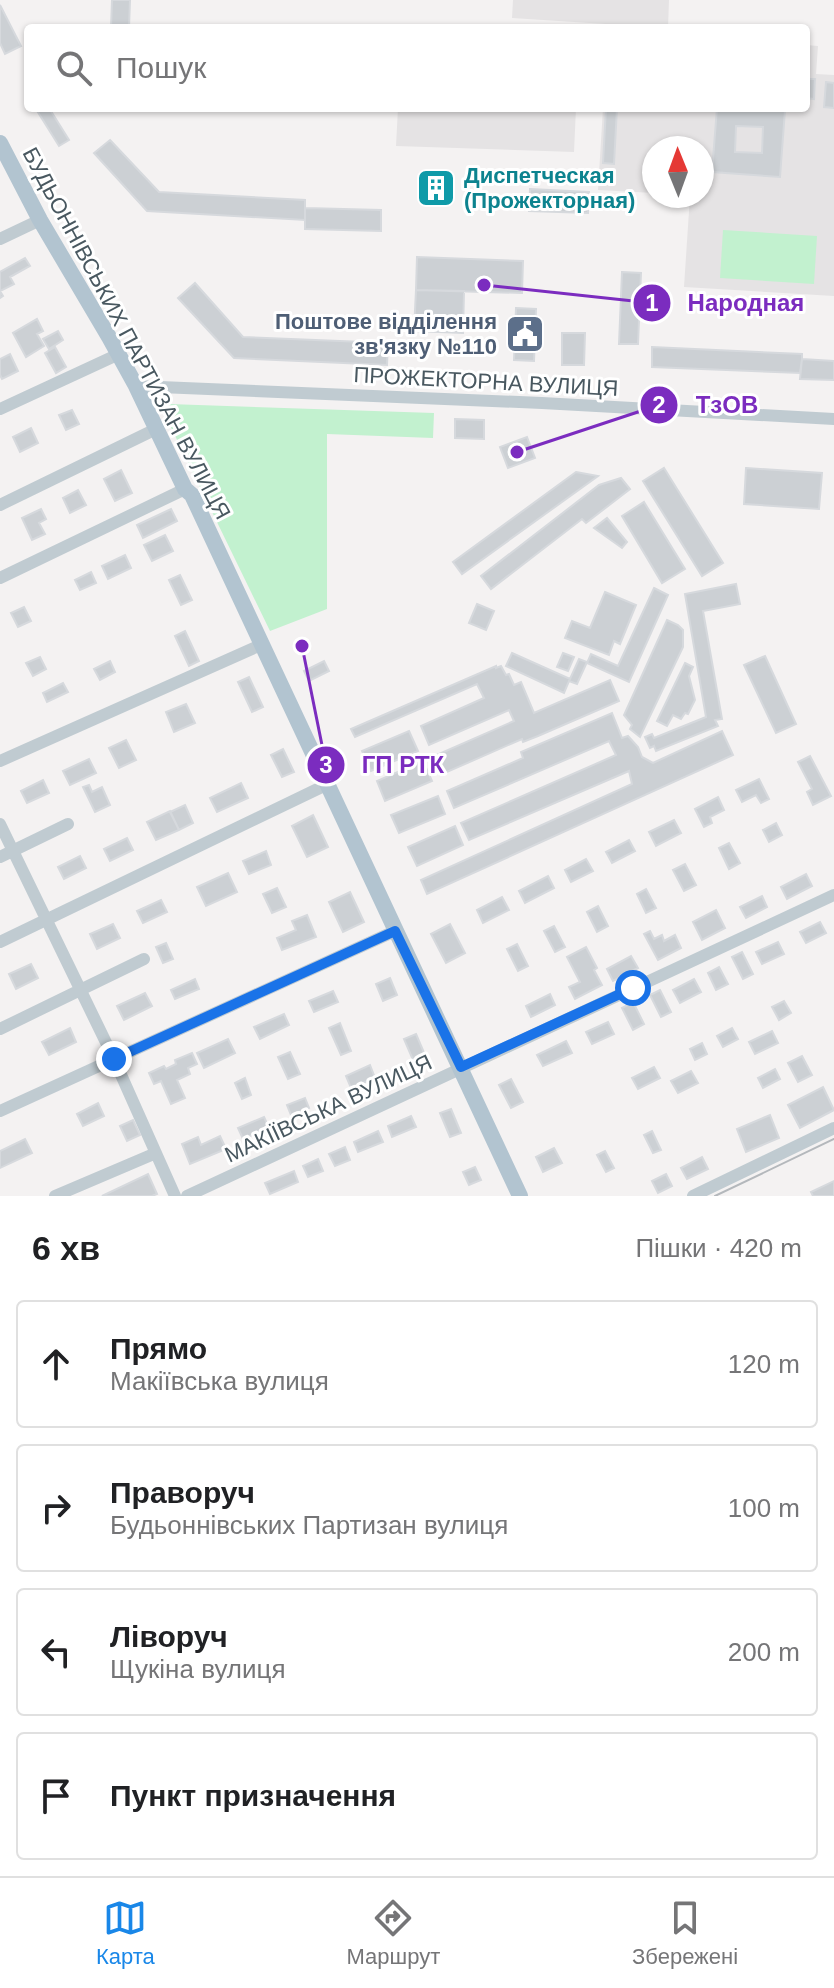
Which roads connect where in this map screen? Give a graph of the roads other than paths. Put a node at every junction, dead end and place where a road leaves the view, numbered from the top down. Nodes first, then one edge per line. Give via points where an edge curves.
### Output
1 (0, 143) edge
2 (40, 220) junction
3 (0, 239) edge
4 (119, 354) junction
5 (136, 386) junction
6 (0, 409) edge
7 (834, 419) edge
8 (156, 429) junction
9 (185, 489) junction
10 (0, 505) edge
11 (0, 578) edge
12 (263, 644) junction
13 (0, 761) edge
14 (328, 784) junction
15 (0, 824) edge
16 (68, 824) dead end
17 (13, 851) junction
18 (0, 857) edge
19 (834, 895) edge
20 (47, 920) junction
21 (395, 931) junction
22 (0, 942) edge
23 (144, 959) dead end
24 (79, 991) junction
25 (0, 1029) edge
26 (114, 1059) junction
27 (461, 1067) junction
28 (0, 1111) edge
29 (834, 1128) edge
30 (156, 1153) junction
31 (55, 1196) edge
32 (175, 1196) edge
33 (187, 1196) edge
34 (520, 1196) edge
35 (693, 1196) edge

1 - 2 main road, БУДЬОННІВСЬКИХ ПАРТИЗАН ВУЛИЦЯ
2 - 3 street
2 - 4 main road, БУДЬОННІВСЬКИХ ПАРТИЗАН ВУЛИЦЯ
4 - 5 main road, БУДЬОННІВСЬКИХ ПАРТИЗАН ВУЛИЦЯ
4 - 6 street
5 - 7 street, ПРОЖЕКТОРНА ВУЛИЦЯ
5 - 8 main road, БУДЬОННІВСЬКИХ ПАРТИЗАН ВУЛИЦЯ
8 - 9 main road, БУДЬОННІВСЬКИХ ПАРТИЗАН ВУЛИЦЯ
8 - 10 street
9 - 11 street
9 - 12 main road, БУДЬОННІВСЬКИХ ПАРТИЗАН ВУЛИЦЯ
12 - 13 street
12 - 14 main road, БУДЬОННІВСЬКИХ ПАРТИЗАН ВУЛИЦЯ
14 - 20 street
14 - 21 main road, БУДЬОННІВСЬКИХ ПАРТИЗАН ВУЛИЦЯ
15 - 17 street
16 - 17 street
17 - 18 street
17 - 20 street
19 - 27 street, МАКІЇВСЬКА ВУЛИЦЯ
20 - 22 street
20 - 24 street
21 - 26 street
21 - 27 main road, БУДЬОННІВСЬКИХ ПАРТИЗАН ВУЛИЦЯ
23 - 24 street
24 - 25 street
24 - 26 street
26 - 28 street
26 - 30 street
27 - 33 street, МАКІЇВСЬКА ВУЛИЦЯ
27 - 34 main road, БУДЬОННІВСЬКИХ ПАРТИЗАН ВУЛИЦЯ
29 - 35 street
30 - 31 street
30 - 32 street

